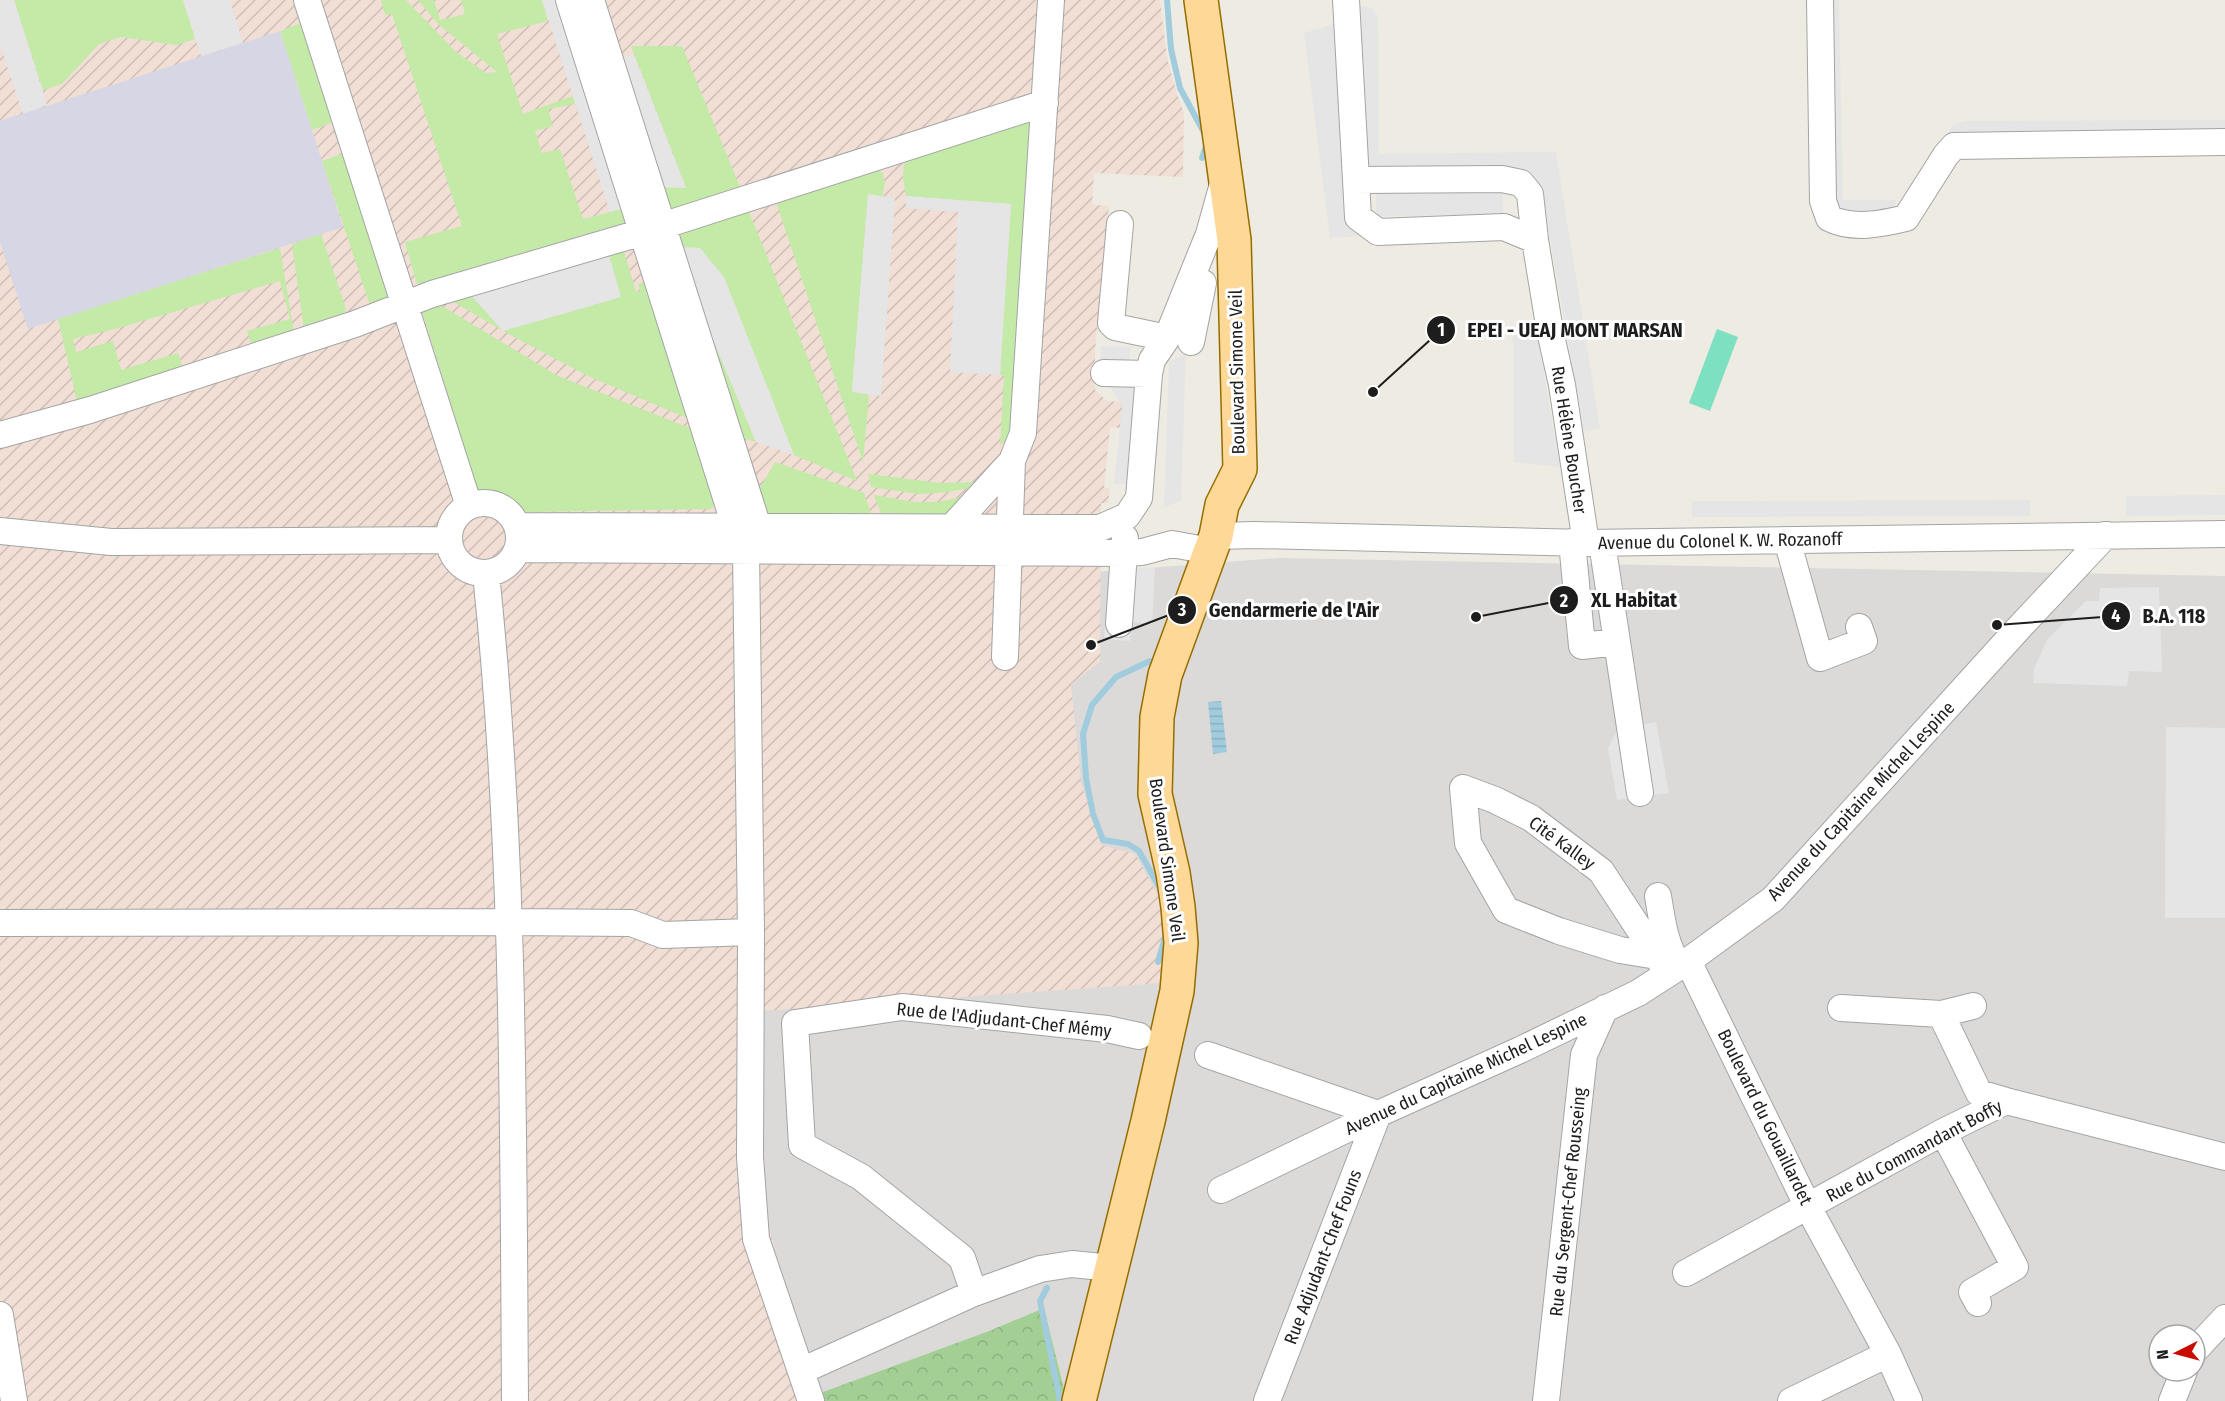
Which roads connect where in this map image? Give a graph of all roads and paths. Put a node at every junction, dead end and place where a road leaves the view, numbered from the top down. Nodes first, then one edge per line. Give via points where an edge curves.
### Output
1 (307, 0) edge
2 (569, 0) edge
3 (591, 0) edge
4 (1051, 0) edge
5 (1201, 0) edge
6 (1346, 0) edge
7 (1820, 0) edge
8 (1045, 103) junction
9 (2225, 142) edge
10 (1224, 179) junction
11 (1356, 180) junction
12 (1232, 216) junction
13 (1120, 224) dead end
14 (652, 229) junction
15 (1535, 240) junction
16 (405, 303) junction
17 (1179, 340) junction
18 (1104, 373) dead end
19 (1149, 374) junction
20 (0, 435) edge
21 (1012, 461) junction
22 (469, 506) junction
23 (1127, 516) junction
24 (952, 527) junction
25 (1011, 527) junction
26 (0, 531) edge
27 (2225, 534) edge
28 (2106, 535) junction
29 (518, 537) junction
30 (449, 540) junction
31 (1787, 540) junction
32 (746, 541) junction
33 (1213, 543) junction
34 (1586, 543) junction
35 (1010, 553) junction
36 (1124, 554) junction
37 (486, 574) junction
38 (1119, 624) dead end
39 (1860, 627) dead end
40 (1617, 642) junction
41 (1005, 657) dead end
42 (1640, 793) dead end
43 (1658, 896) dead end
44 (510, 922) junction
45 (0, 923) edge
46 (751, 932) junction
47 (1673, 964) junction
48 (1973, 1006) dead end
49 (1605, 1008) junction
50 (1841, 1008) dead end
51 (1941, 1014) junction
52 (1138, 1036) dead end
53 (1208, 1055) dead end
54 (2006, 1101) junction
55 (1378, 1114) junction
56 (1943, 1132) junction
57 (2225, 1157) edge
58 (1221, 1190) dead end
59 (1808, 1207) junction
60 (1112, 1268) junction
61 (1686, 1273) dead end
62 (974, 1293) junction
63 (1978, 1303) dead end
64 (0, 1316) edge
65 (2225, 1318) edge
66 (2207, 1337) edge
67 (1888, 1354) junction
68 (810, 1367) dead end
69 (2179, 1383) edge
70 (14, 1401) edge
71 (515, 1401) edge
72 (811, 1401) edge
73 (1079, 1401) edge
74 (1267, 1401) edge
75 (1546, 1401) edge
76 (1791, 1401) edge
77 (1909, 1401) edge
78 (2172, 1401) edge

1 - 16 street
2 - 14 street
3 - 14 street
4 - 8 street
5 - 10 main road, Boulevard Simone Veil
6 - 11 street
7 - 9 street via 1822,201 1829,218 1840,224 1882,224 1906,218 1954,146
8 - 14 street
8 - 21 street via 1023,433
10 - 12 main road, Boulevard Simone Veil
10 - 17 street
11 - 15 street via 1358,217 1378,232 1504,227
11 - 15 street, Rue Hélène Boucher via 1502,179 1521,183 1530,194
12 - 17 street via 1215,242 1198,301
12 - 33 main road, Boulevard Simone Veil via 1240,469 1222,505
13 - 17 street via 1111,323
14 - 16 street
14 - 32 street
15 - 34 street, Rue Hélène Boucher
16 - 20 street via 355,324
16 - 22 street
17 - 19 street via 1152,360
18 - 19 street
19 - 23 street via 1139,498
21 - 24 street
21 - 25 street
22 - 29 street via 492,503 503,508 512,516
22 - 30 street via 453,522
23 - 25 street via 1100,528
23 - 36 street
24 - 25 street
24 - 32 street
25 - 35 street
26 - 30 street via 111,542
27 - 28 street, Avenue du Colonel K. W. Rozanoff
28 - 31 street, Avenue du Colonel K. W. Rozanoff
28 - 47 street, Avenue du Capitaine Michel Lespine via 1773,899
29 - 32 street
29 - 37 street via 513,559 505,568
30 - 37 street via 461,565
31 - 34 street, Avenue du Colonel K. W. Rozanoff
31 - 39 street via 1821,658 1864,640
32 - 35 street, Avenue du Colonel K. W. Rozanoff
32 - 46 street
33 - 34 street, Avenue du Colonel K. W. Rozanoff via 1276,535
33 - 36 street, Avenue du Colonel K. W. Rozanoff via 1172,544
33 - 60 main road, Boulevard Simone Veil via 1166,675 1157,717 1155,794 1178,907 1177,991
34 - 40 street
34 - 40 street via 1582,646
35 - 36 street, Avenue du Colonel K. W. Rozanoff
35 - 41 street
36 - 38 street
37 - 44 street via 497,682
40 - 42 street via 1619,715
43 - 47 street
44 - 45 street
44 - 46 street via 631,923 663,935
44 - 71 street
46 - 72 street via 750,1157 756,1239
47 - 47 street, Cité Kalley via 1601,871 1531,818 1463,788 1468,843 1506,910 1559,931
47 - 49 street, Avenue du Capitaine Michel Lespine via 1638,993
47 - 59 street, Boulevard du Gouaillardet
48 - 51 street
49 - 55 street, Avenue du Capitaine Michel Lespine
49 - 75 street, Rue du Sergent-Chef Rousseing via 1584,1055
50 - 51 street
51 - 54 street via 1979,1093
52 - 62 street, Rue de l'Adjudant-Chef Mémy via 1107,1029 902,1007 795,1023 802,1145 861,1177 962,1258
53 - 55 street
54 - 56 street, Rue du Commandant Boffy
54 - 57 street, Rue du Commandant Boffy
55 - 58 street, Avenue du Capitaine Michel Lespine
55 - 74 street, Rue Adjudant-Chef Founs
56 - 59 street, Rue du Commandant Boffy
56 - 63 street via 2014,1267 1972,1292
59 - 61 street, Rue du Commandant Boffy
59 - 67 street, Boulevard du Gouaillardet
60 - 62 street via 1072,1264 1040,1269
60 - 73 main road, Boulevard Simone Veil
62 - 68 street
64 - 70 street
65 - 66 street
67 - 76 street
67 - 77 street, Boulevard du Gouaillardet
69 - 78 street

